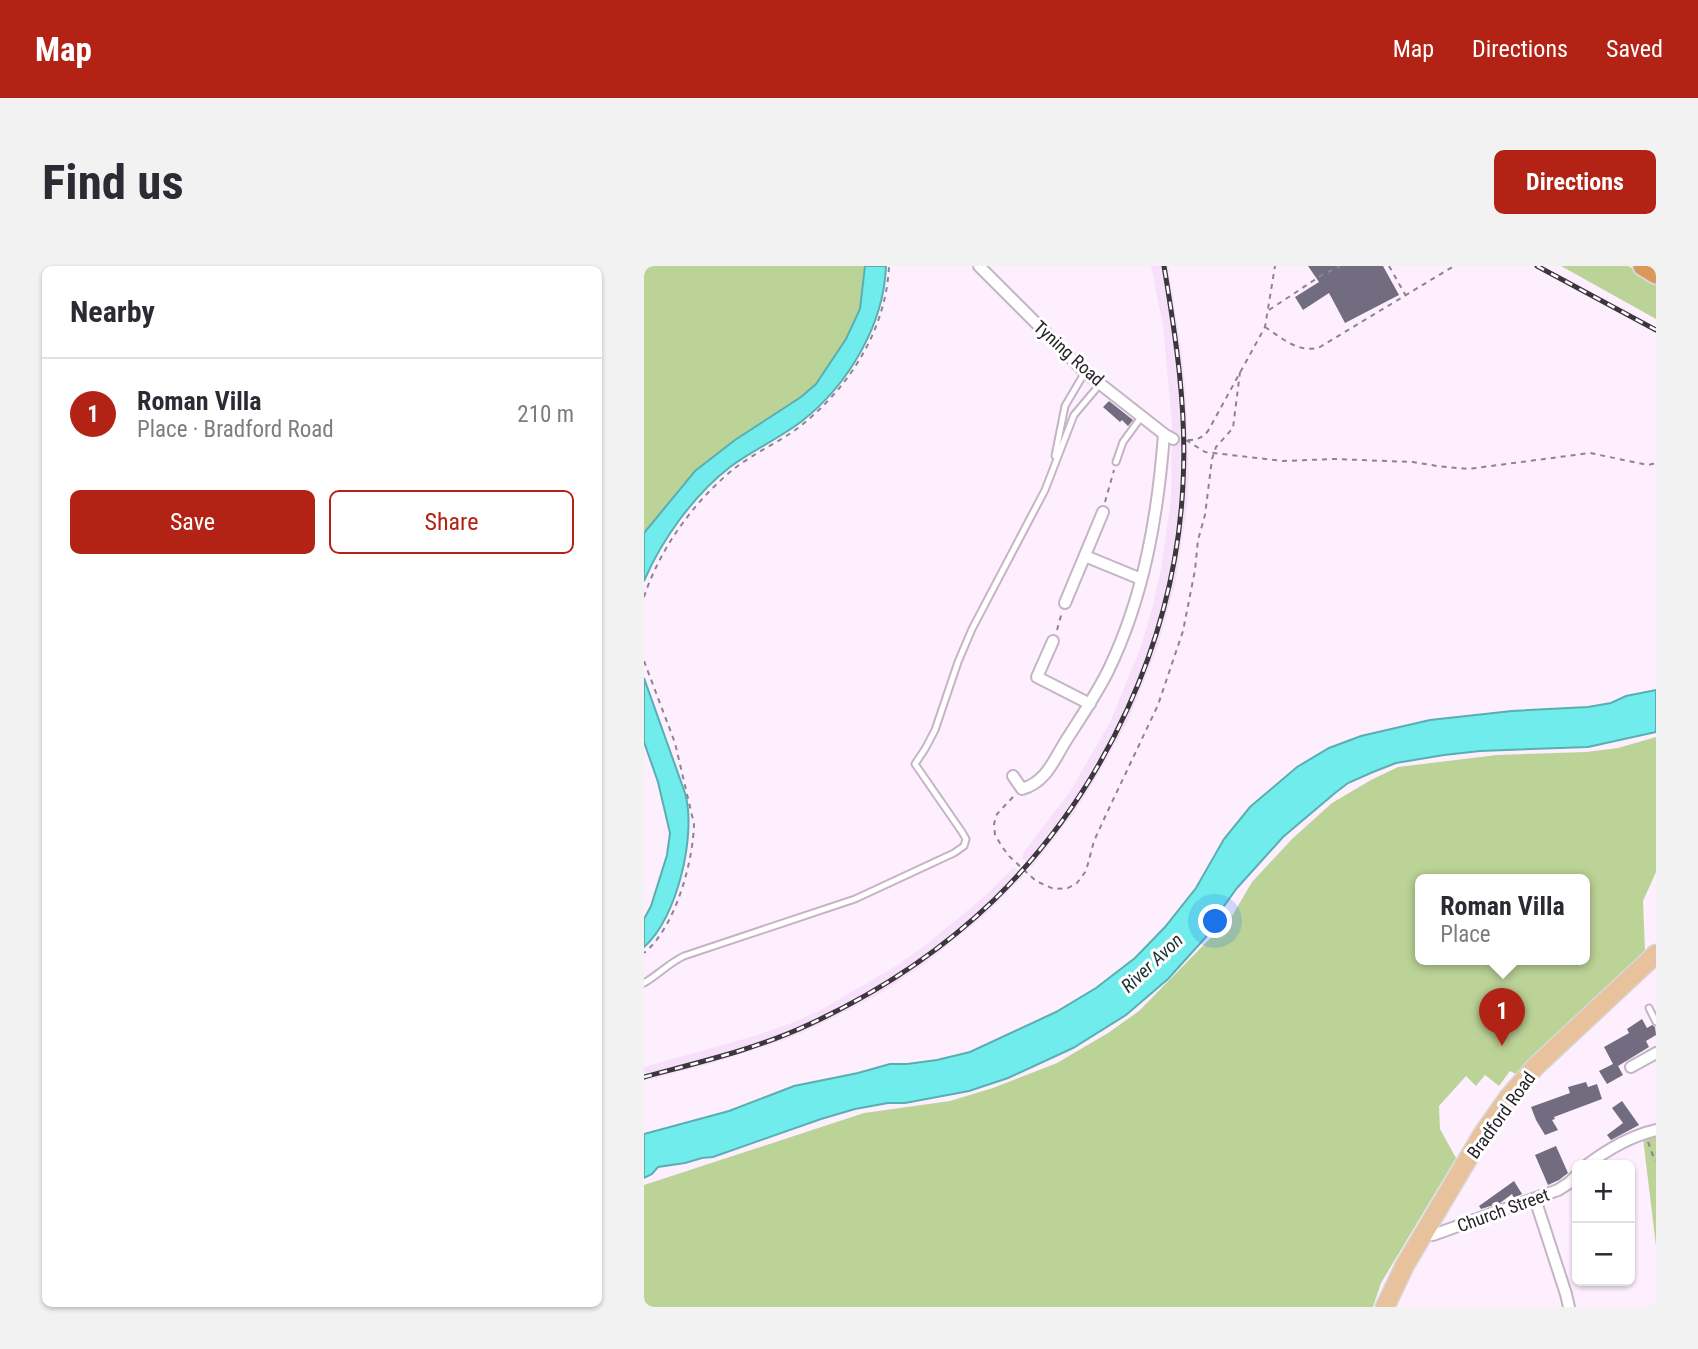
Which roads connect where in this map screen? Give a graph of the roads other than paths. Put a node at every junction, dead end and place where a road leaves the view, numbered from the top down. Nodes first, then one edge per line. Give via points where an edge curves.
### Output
1 (979, 266) edge
2 (1643, 266) edge
3 (1656, 274) edge
4 (1085, 372) junction
5 (1101, 383) junction
6 (1142, 416) junction
7 (1116, 463) road end
8 (1054, 466) junction
9 (1103, 512) road end
10 (1085, 556) junction
11 (1141, 579) junction
12 (1065, 603) road end
13 (1053, 641) road end
14 (1090, 704) junction
15 (1013, 776) dead end
16 (1656, 954) edge
17 (644, 983) edge
18 (1649, 1009) dead end
19 (1656, 1022) edge
20 (1656, 1053) edge
21 (1631, 1068) dead end
22 (1656, 1130) edge
23 (1594, 1160) edge
24 (1572, 1180) edge
25 (1535, 1199) junction
26 (1424, 1233) junction
27 (1385, 1307) edge
28 (1569, 1307) edge

1 - 4 street, Tyning Road
2 - 3 highway
4 - 5 street, Tyning Road
4 - 8 lane via 1065,406
5 - 6 street, Tyning Road
5 - 8 lane via 1074,415
6 - 7 lane via 1123,442
6 - 11 street, Tyning Road via 1168,436
8 - 17 lane via 972,629 935,730 915,764 962,832 964,846 855,899 684,956
9 - 10 street
10 - 11 street
10 - 12 street
11 - 14 street, Tyning Road via 1126,630
13 - 14 street via 1037,677
14 - 15 street, Tyning Road via 1051,768 1022,789
16 - 26 main road, Bradford Road via 1508,1098
18 - 19 lane
20 - 21 street
22 - 23 street via 1637,1135
24 - 25 street, Church Street
25 - 26 street, Church Street via 1433,1235
25 - 28 street
26 - 27 main road, Bradford Road

